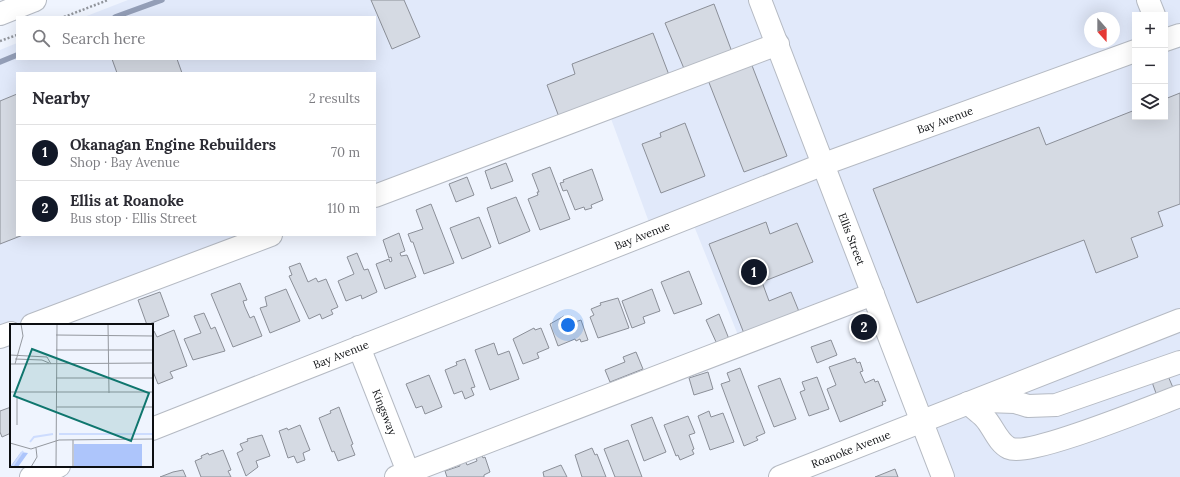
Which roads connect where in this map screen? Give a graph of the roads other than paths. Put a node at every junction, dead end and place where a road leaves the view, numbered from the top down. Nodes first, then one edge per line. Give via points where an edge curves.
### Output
1 (35, 0) edge
2 (760, 0) edge
3 (1148, 0) edge
4 (1153, 12) edge
5 (0, 14) edge
6 (1180, 35) edge
7 (1168, 39) edge
8 (778, 44) junction
9 (1132, 52) edge
10 (824, 164) junction
11 (376, 196) edge
12 (268, 236) edge
13 (873, 294) junction
14 (1180, 320) edge
15 (35, 324) edge
16 (10, 333) edge
17 (0, 337) edge
18 (359, 347) junction
19 (1180, 362) edge
20 (1180, 396) edge
21 (968, 404) junction
22 (922, 422) junction
23 (153, 429) edge
24 (56, 467) edge
25 (405, 476) edge
26 (31, 477) edge
27 (780, 477) edge
28 (943, 477) edge

1 - 5 street
2 - 8 street, Ellis Street
3 - 4 street
6 - 7 street
8 - 10 street, Ellis Street
8 - 11 street
9 - 10 street, Bay Avenue
10 - 13 street, Ellis Street
10 - 18 street, Bay Avenue
12 - 15 street
13 - 22 street, Ellis Street
13 - 25 street
14 - 21 street, Roanoke Avenue
16 - 17 street
18 - 23 street, Bay Avenue
18 - 25 street, Kingsway
19 - 21 street via 1056,405 1028,406 998,401
20 - 21 street via 1051,443 1025,449 1009,448 998,438 985,418
21 - 22 street, Roanoke Avenue
22 - 27 street, Roanoke Avenue
22 - 28 street, Ellis Street
24 - 26 street

